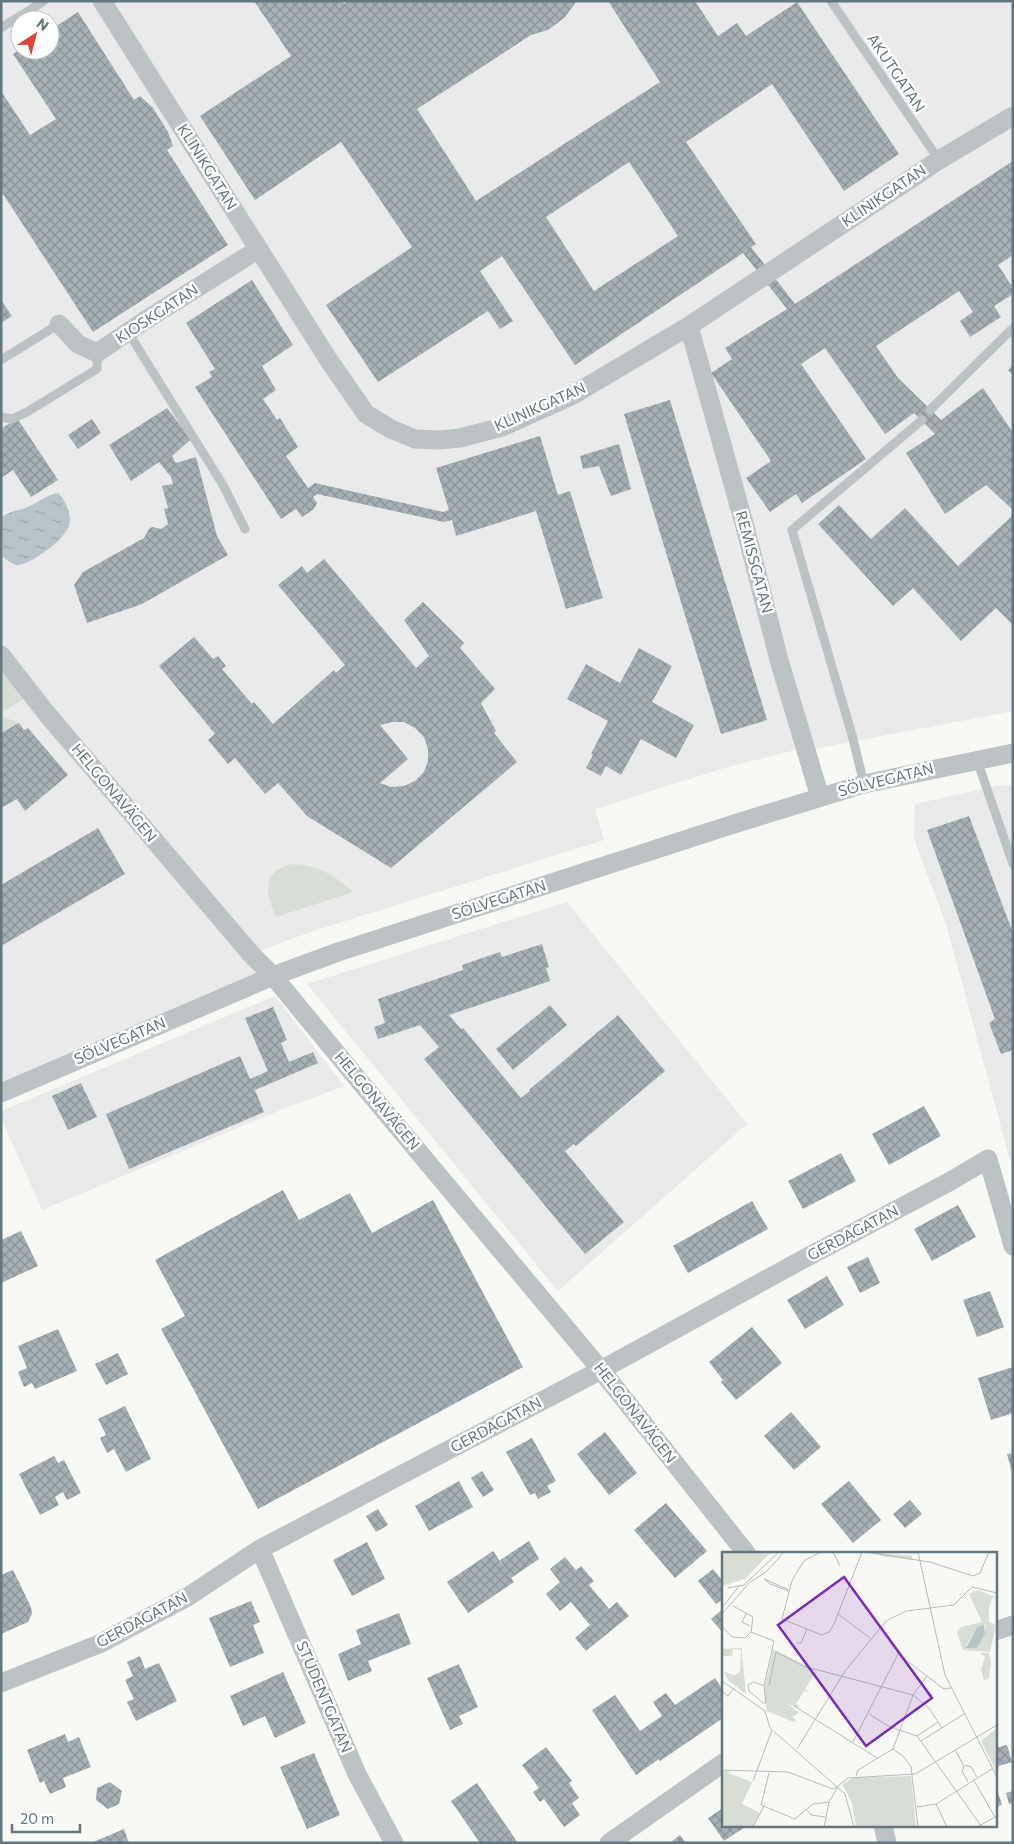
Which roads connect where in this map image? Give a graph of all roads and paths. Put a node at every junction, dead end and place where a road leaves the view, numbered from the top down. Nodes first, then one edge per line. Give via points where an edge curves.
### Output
1 (44, 1) edge
2 (102, 1) edge
3 (831, 1) edge
4 (1, 28) edge
5 (1013, 116) edge
6 (939, 160) junction
7 (259, 249) junction
8 (59, 324) joint
9 (689, 326) junction
10 (1013, 328) edge
11 (128, 332) junction
12 (97, 353) junction
13 (1, 360) edge
14 (930, 410) dead end
15 (1, 417) edge
16 (922, 420) dead end
17 (244, 529) dead end
18 (1, 655) edge
19 (1013, 753) edge
20 (977, 760) junction
21 (864, 784) junction
22 (820, 797) junction
23 (1013, 864) edge
24 (273, 976) junction
25 (1, 1093) edge
26 (1013, 1246) edge
27 (601, 1370) junction
28 (260, 1549) junction
29 (745, 1552) edge
30 (1013, 1625) edge
31 (996, 1631) edge
32 (1, 1682) edge
33 (722, 1764) edge
34 (883, 1826) edge
35 (394, 1843) edge
36 (609, 1843) edge
37 (887, 1843) edge

1 - 4 lane
2 - 7 street, KLINIKGATAN
3 - 6 lane, AKUTGATAN
5 - 6 street, KLINIKGATAN
6 - 9 street, KLINIKGATAN
7 - 9 street, KLINIKGATAN via 366,414 415,439 460,438 502,427 573,395
7 - 11 street, KIOSKGATAN
8 - 12 street via 78,344
8 - 13 lane
9 - 22 street, REMISSGATAN via 779,660
10 - 14 lane
11 - 12 street, KIOSKGATAN
11 - 17 lane via 224,485
12 - 15 lane via 97,369 27,412 12,418
16 - 21 lane via 792,530
18 - 24 street, HELGONAVÄGEN via 155,842
19 - 20 street, SÖLVEGATAN
20 - 21 street, SÖLVEGATAN
20 - 23 lane
21 - 22 street, SÖLVEGATAN
22 - 24 street, SÖLVEGATAN via 338,952
24 - 25 street, SÖLVEGATAN
24 - 27 street, HELGONAVÄGEN
26 - 27 street, GERDAGATAN via 988,1159
27 - 28 street, GERDAGATAN
27 - 29 street, HELGONAVÄGEN
28 - 32 street, GERDAGATAN via 189,1596 99,1644
28 - 35 street, STUDENTGATAN via 357,1774
30 - 31 street
33 - 36 street
34 - 37 street

